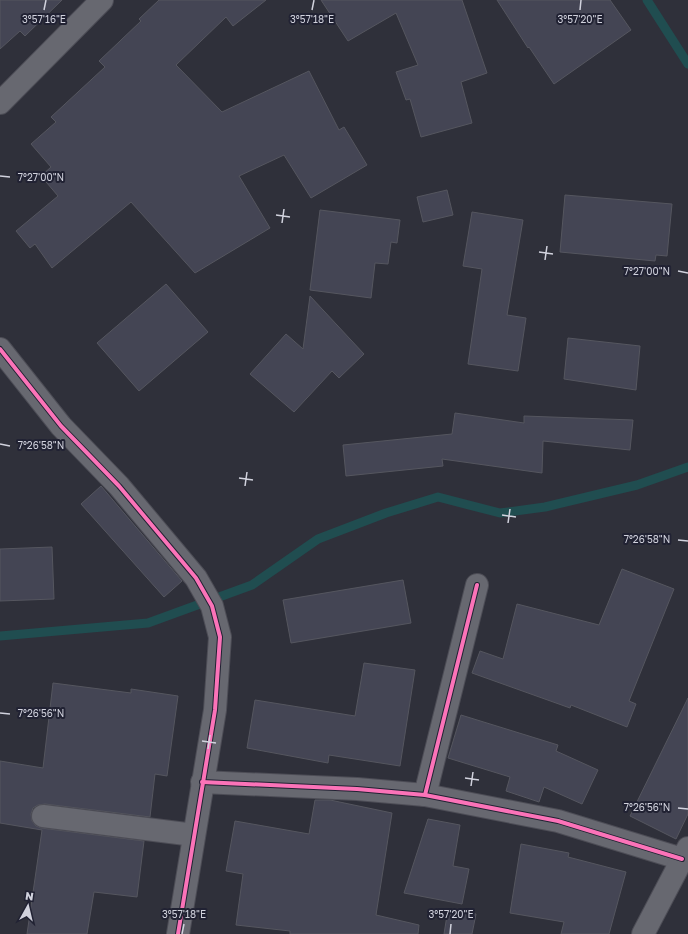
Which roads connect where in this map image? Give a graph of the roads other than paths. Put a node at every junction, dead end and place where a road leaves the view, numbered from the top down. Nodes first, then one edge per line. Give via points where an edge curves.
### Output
1 (102, 0) edge
2 (0, 103) edge
3 (0, 349) edge
4 (477, 585) dead end
5 (202, 782) junction
6 (425, 795) junction
7 (43, 816) dead end
8 (194, 835) junction
9 (685, 853) edge
10 (178, 934) edge
11 (643, 934) edge

1 - 2 street
3 - 5 street via 61,426 119,486 196,578 212,606 220,637 215,710
4 - 6 street
5 - 6 street via 357,789
5 - 8 street
6 - 9 street via 558,821
7 - 8 street
8 - 10 street
9 - 11 street

